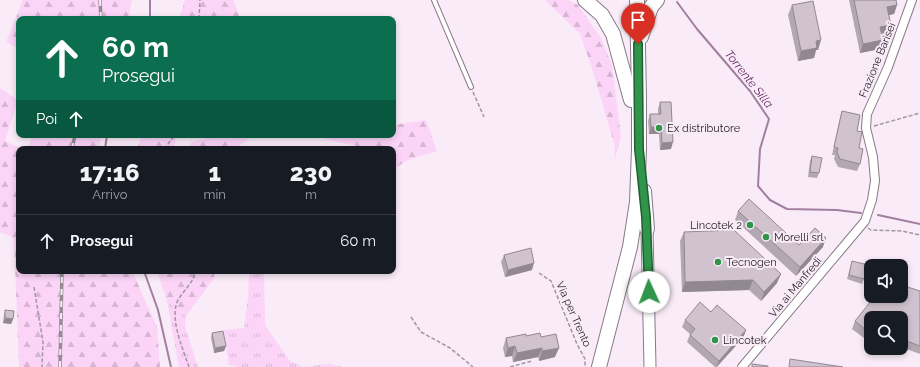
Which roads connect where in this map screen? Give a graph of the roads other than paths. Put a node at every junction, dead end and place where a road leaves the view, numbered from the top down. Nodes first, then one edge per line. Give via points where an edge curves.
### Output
1 (434, 0) edge
2 (585, 0) edge
3 (629, 0) edge
4 (637, 0) edge
5 (657, 0) edge
6 (912, 0) edge
7 (638, 44) junction
8 (471, 87) road end
9 (632, 100) junction
10 (866, 128) joint
11 (639, 149) junction
12 (647, 229) joint
13 (593, 367) edge
14 (599, 367) edge
15 (650, 367) edge
16 (742, 367) edge

1 - 8 lane
2 - 9 highway via 602,15 613,34
3 - 9 highway
4 - 7 highway
5 - 7 highway via 651,6
6 - 10 street, Frazione Barisei via 888,67 867,114
7 - 11 highway
9 - 13 highway via 631,174 627,221
10 - 16 street, Via ai Manfredi via 873,156 875,180 869,212 864,223
11 - 12 highway
11 - 14 highway via 637,202 630,246
12 - 15 main road

